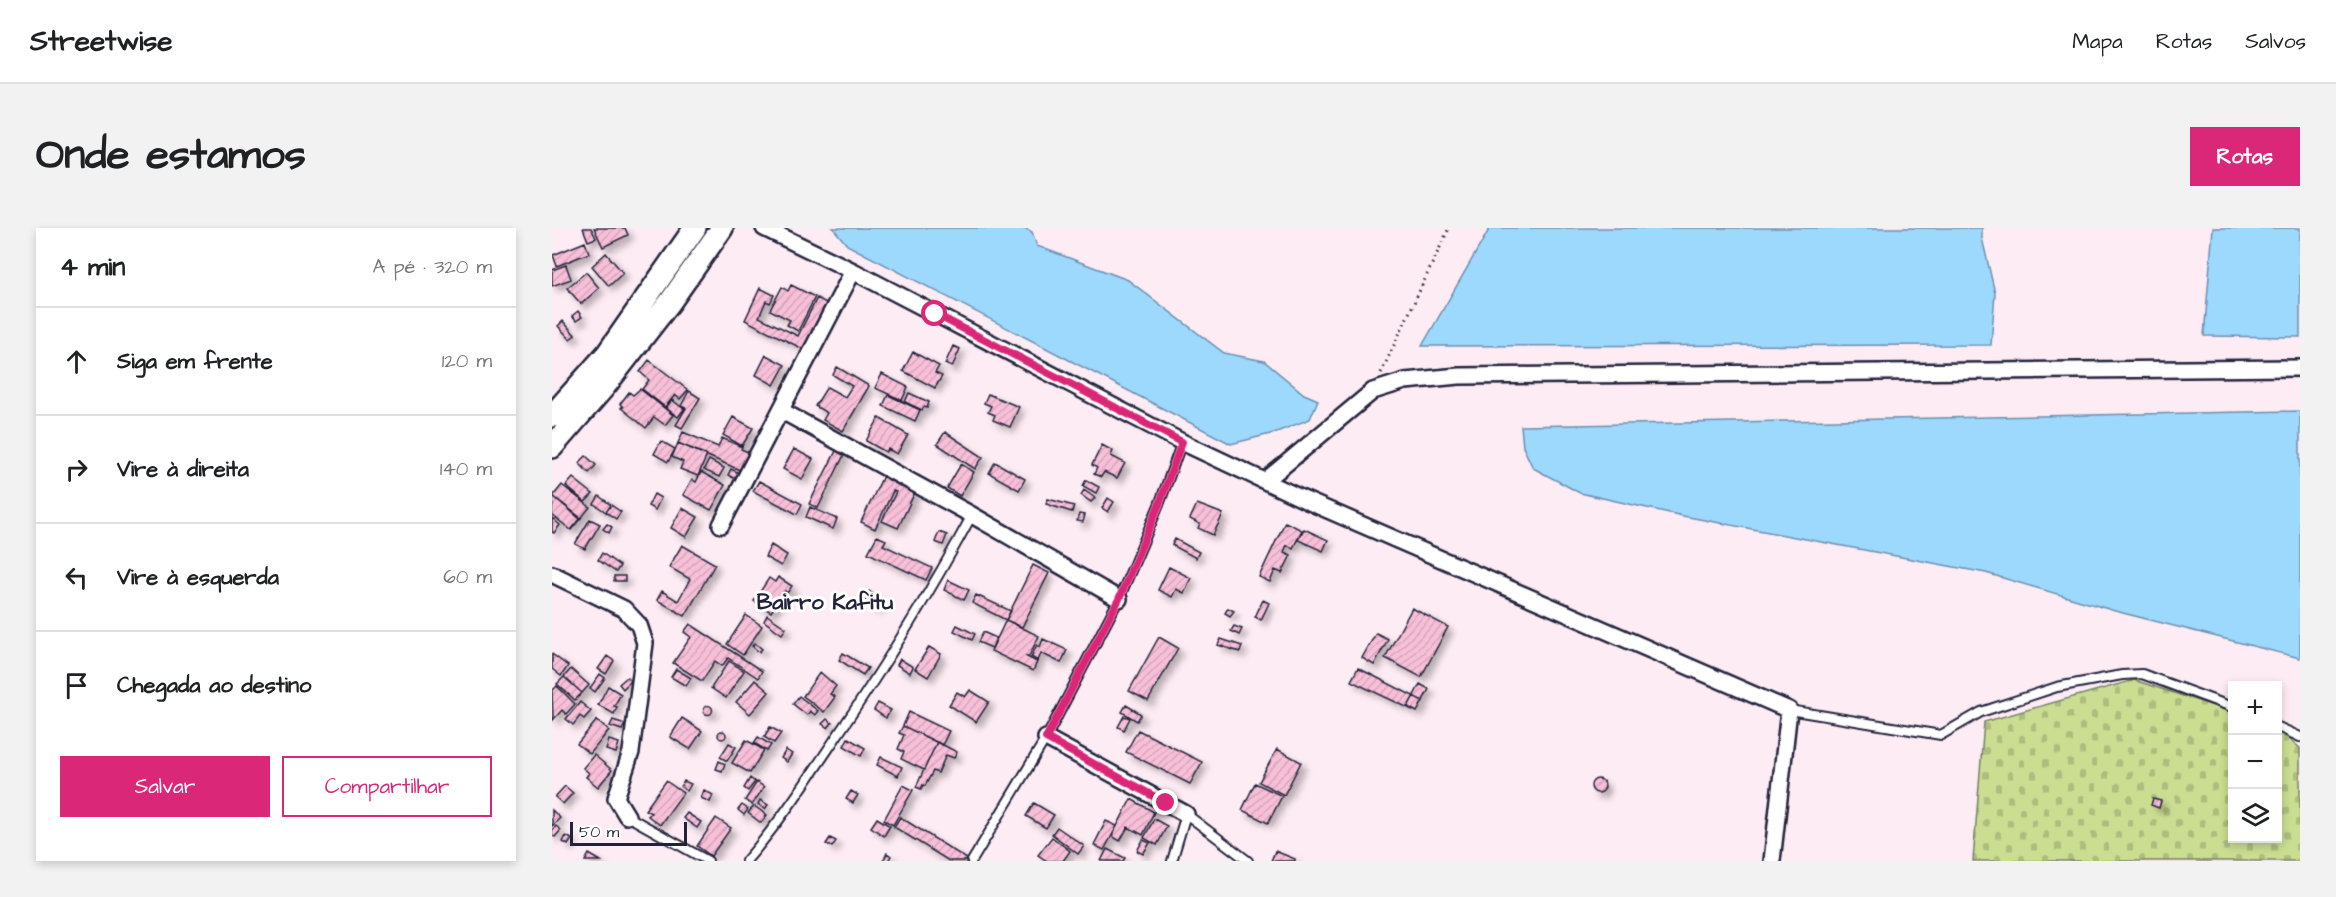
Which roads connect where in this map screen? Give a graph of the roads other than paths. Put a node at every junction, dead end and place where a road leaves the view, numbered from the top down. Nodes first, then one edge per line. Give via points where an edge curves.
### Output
1 (694, 228) edge
2 (722, 228) edge
3 (764, 228) edge
4 (853, 271) junction
5 (2300, 368) edge
6 (782, 411) junction
7 (552, 416) edge
8 (558, 442) edge
9 (1182, 442) junction
10 (552, 454) edge
11 (1265, 481) junction
12 (972, 515) junction
13 (721, 525) dead end
14 (552, 574) edge
15 (1119, 599) junction
16 (2228, 706) edge
17 (1790, 710) junction
18 (2282, 729) edge
19 (2300, 737) edge
20 (1046, 738) junction
21 (1186, 814) junction
22 (627, 816) joint
23 (708, 861) edge
24 (746, 861) edge
25 (972, 861) edge
26 (1172, 861) edge
27 (1248, 861) edge
28 (1772, 861) edge

1 - 7 main road via 607,354
2 - 8 main road via 670,302
3 - 4 street
4 - 6 street
4 - 9 street
5 - 11 street via 1459,376 1405,381 1373,391
6 - 12 street
6 - 13 street
8 - 10 street
9 - 11 street
9 - 15 lane
11 - 17 street
12 - 15 street
12 - 24 lane via 937,581 859,704 777,825
14 - 22 street via 624,609 639,625 645,643 631,752 616,798
15 - 20 lane
16 - 17 lane via 2142,674 2057,687 1982,712 1941,735
17 - 28 street
18 - 19 lane
20 - 21 street
20 - 25 lane
21 - 26 lane
21 - 27 lane
22 - 23 lane

